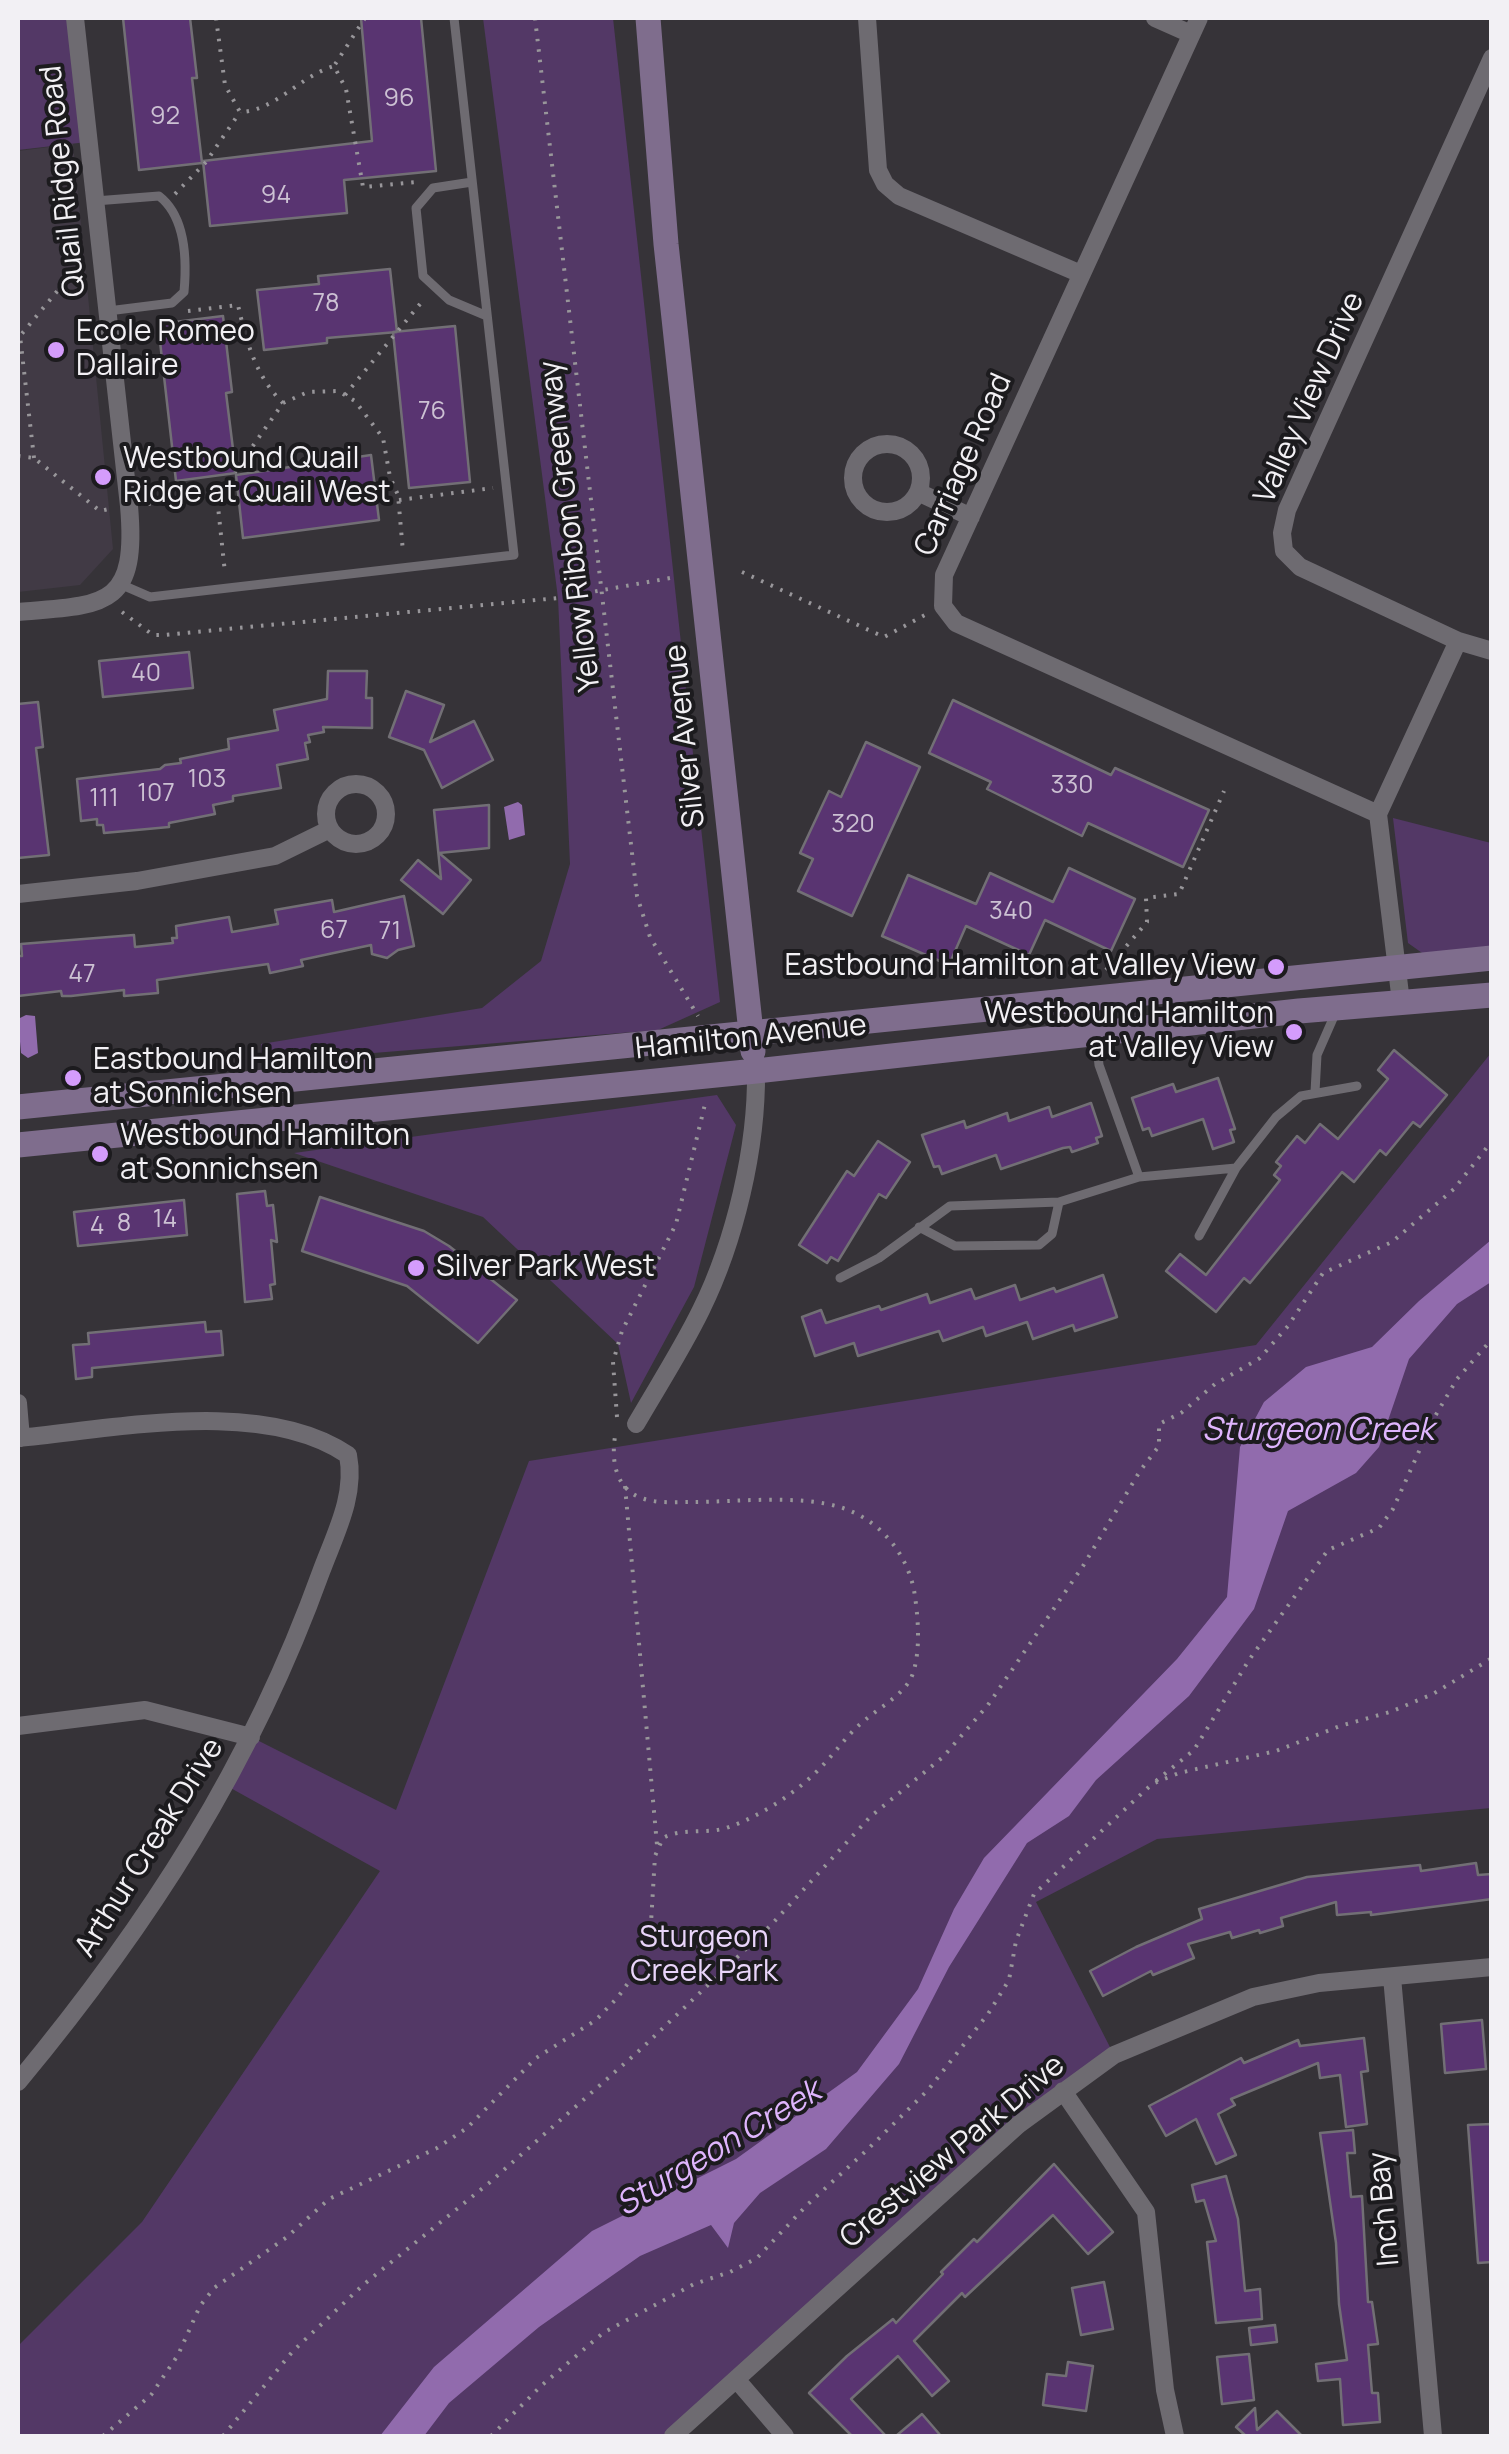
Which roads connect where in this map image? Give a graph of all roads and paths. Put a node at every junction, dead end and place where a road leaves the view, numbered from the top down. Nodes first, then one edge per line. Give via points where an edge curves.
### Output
1 (74, 18) edge
2 (216, 18) edge
3 (365, 18) edge
4 (454, 18) edge
5 (535, 18) edge
6 (648, 18) edge
7 (867, 18) edge
8 (1156, 18) edge
9 (1195, 26) edge
10 (1492, 58) edge
11 (334, 66) junction
12 (240, 112) junction
13 (472, 182) junction
14 (433, 188) junction
15 (93, 202) junction
16 (167, 202) junction
17 (1081, 274) junction
18 (434, 287) junction
19 (59, 289) dead end
20 (177, 298) junction
21 (105, 311) junction
22 (487, 316) junction
23 (346, 395) junction
24 (283, 403) junction
25 (18, 456) edge
26 (34, 458) junction
27 (506, 487) junction
28 (918, 492) dead end
29 (217, 497) junction
30 (399, 500) junction
31 (129, 506) junction
32 (971, 517) junction
33 (405, 567) junction
34 (742, 572) dead end
35 (676, 577) dead end
36 (120, 584) junction
37 (227, 588) junction
38 (600, 592) junction
39 (106, 597) junction
40 (943, 606) junction
41 (18, 612) edge
42 (1458, 640) junction
43 (1492, 651) edge
44 (1224, 791) dead end
45 (1378, 814) junction
46 (330, 829) dead end
47 (18, 894) edge
48 (1492, 958) edge
49 (1396, 966) junction
50 (1106, 970) dead end
51 (1492, 995) edge
52 (1401, 1002) junction
53 (1338, 1007) junction
54 (699, 1026) junction
55 (751, 1034) junction
56 (1096, 1034) junction
57 (756, 1071) junction
58 (704, 1076) junction
59 (1357, 1086) dead end
60 (1315, 1092) junction
61 (18, 1107) edge
62 (1492, 1141) edge
63 (18, 1145) edge
64 (1236, 1168) junction
65 (1139, 1177) junction
66 (1059, 1202) junction
67 (919, 1227) junction
68 (1199, 1236) dead end
69 (840, 1278) dead end
70 (1492, 1338) edge
71 (18, 1402) edge
72 (636, 1424) dead end
73 (19, 1438) edge
74 (625, 1486) junction
75 (1492, 1658) edge
76 (18, 1726) edge
77 (251, 1736) junction
78 (1152, 1784) junction
79 (657, 1848) junction
80 (1492, 1967) edge
81 (1392, 1977) junction
82 (18, 2082) edge
83 (1062, 2091) junction
84 (736, 2379) junction
85 (102, 2436) edge
86 (223, 2436) edge
87 (490, 2436) edge
88 (673, 2436) edge
89 (786, 2436) edge
90 (1175, 2436) edge
91 (1433, 2436) edge

1 - 15 street, Quail Ridge Road
2 - 12 path via 225,85
3 - 11 path
4 - 13 lane
5 - 38 path, Yellow Ribbon Greenway
6 - 55 street, Silver Avenue
7 - 17 street via 876,154 886,184 899,196
8 - 9 street
9 - 17 street, Carriage Road
10 - 42 street, Valley View Drive via 1282,533 1284,551 1300,567
11 - 12 path via 256,112
11 - 14 path via 346,89 362,187 424,181
12 - 16 path via 206,162
13 - 14 lane
13 - 22 lane
14 - 18 lane via 416,208 423,276
15 - 16 lane via 158,196
15 - 21 street, Quail Ridge Road
16 - 20 lane via 187,263 184,292
17 - 32 street, Carriage Road
18 - 22 lane
18 - 23 path
19 - 26 path via 20,336
20 - 21 lane
20 - 24 path via 184,311 238,305 267,387
21 - 31 street, Quail Ridge Road
22 - 27 lane
23 - 24 path via 308,392
23 - 30 path via 382,438
24 - 29 path
25 - 26 path
26 - 31 path via 100,510
27 - 30 path
27 - 33 lane via 514,554
28 - 32 street
29 - 31 path
29 - 37 path
30 - 33 path
31 - 36 street, Quail Ridge Road via 132,557
32 - 40 street, Carriage Road via 944,575
33 - 37 lane
34 - 40 path via 884,637
35 - 38 path
36 - 37 lane via 150,597
36 - 39 street
38 - 39 path via 163,635 139,627
38 - 54 path, Yellow Ribbon Greenway via 637,896 650,938
39 - 41 street via 90,605
40 - 45 street, Carriage Road via 956,623
42 - 43 street, Valley View Drive
42 - 45 street
44 - 50 path via 1180,894 1146,898 1148,922
45 - 49 street
46 - 47 street via 275,856
48 - 49 street, Hamilton Avenue
49 - 52 street
49 - 55 street, Hamilton Avenue
51 - 52 street, Hamilton Avenue
52 - 53 street, Hamilton Avenue
53 - 56 street, Hamilton Avenue
53 - 60 lane via 1317,1055
54 - 55 street, Hamilton Avenue
54 - 61 street, Hamilton Avenue
55 - 57 street, Silver Avenue
56 - 57 street, Hamilton Avenue
56 - 65 lane via 1099,1065
57 - 58 street, Hamilton Avenue
57 - 72 street, Silver Avenue via 754,1134 716,1274
58 - 63 street, Hamilton Avenue
58 - 74 path via 707,1105 676,1224 613,1362 613,1462
59 - 60 lane
60 - 64 lane via 1287,1105
62 - 86 path via 1454,1189 1392,1242 1323,1273 1260,1358 1160,1424 1159,1446 1083,1566 988,1705 943,1757 870,1816 760,1937 641,2049 293,2351
64 - 65 lane
64 - 68 lane
65 - 66 lane
66 - 67 lane via 950,1206
66 - 67 lane via 1052,1234 1039,1245 955,1246
67 - 69 lane
70 - 78 path via 1434,1418 1393,1509 1378,1528 1328,1550 1194,1750
71 - 73 street
73 - 77 street, Arthur Creak Drive via 222,1419 310,1435 348,1456 347,1500 304,1619
74 - 79 path
74 - 79 path via 664,1502 839,1507 890,1538 916,1600 910,1680 812,1777 747,1820 714,1832 666,1836
75 - 78 path via 1390,1712
76 - 77 street via 145,1710
77 - 82 street, Arthur Creak Drive via 161,1892
78 - 87 path via 1034,1894 1010,1980 928,2090 757,2258 603,2333
79 - 85 path via 651,1923 618,1998 536,2058 467,2128 329,2199 214,2288 151,2396
80 - 81 street, Crestview Park Drive
81 - 83 street, Crestview Park Drive via 1254,1996 1114,2055
81 - 91 street, Inch Bay
83 - 84 street, Crestview Park Drive
83 - 90 street via 1146,2212
84 - 88 street, Crestview Park Drive
84 - 89 street

